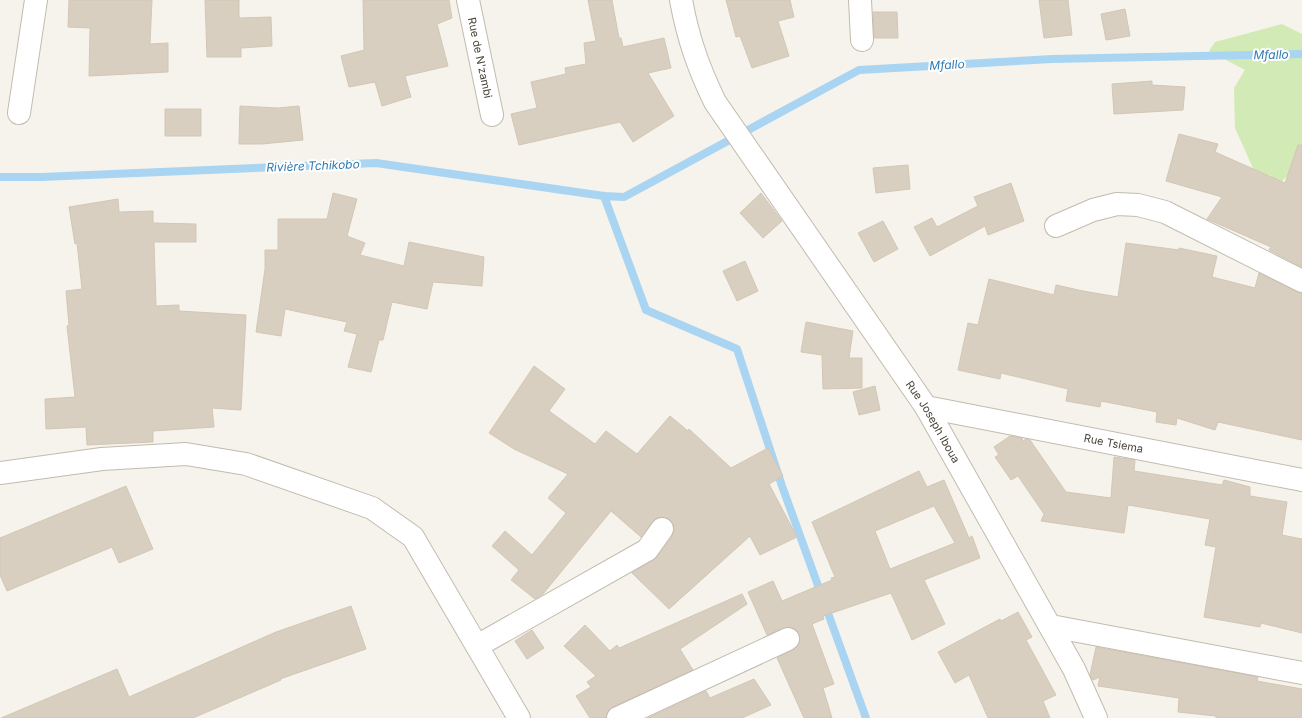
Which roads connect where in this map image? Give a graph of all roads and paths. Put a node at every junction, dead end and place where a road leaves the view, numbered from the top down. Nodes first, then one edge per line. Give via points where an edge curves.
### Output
1 (36, 0) edge
2 (468, 0) edge
3 (681, 0) edge
4 (860, 0) edge
5 (862, 40) dead end
6 (19, 113) dead end
7 (492, 115) dead end
8 (1056, 226) dead end
9 (1302, 282) edge
10 (926, 407) junction
11 (0, 473) edge
12 (1302, 480) edge
13 (662, 529) dead end
14 (1051, 626) junction
15 (788, 639) dead end
16 (478, 646) junction
17 (1302, 674) edge
18 (519, 718) edge
19 (618, 718) edge
20 (1096, 718) edge

1 - 6 street
2 - 7 street, Rue de N'zambi
3 - 10 street, Rue Joseph Iboua via 698,66 715,102
4 - 5 street
8 - 9 street via 1093,210 1116,204 1138,205 1165,212
10 - 12 street, Rue Tsiema
10 - 14 street, Rue Joseph Iboua
11 - 16 street via 102,459 186,454 246,464 372,508 413,537
13 - 16 street via 647,550
14 - 17 street
14 - 20 street, Rue Joseph Iboua
15 - 19 street
16 - 18 street

